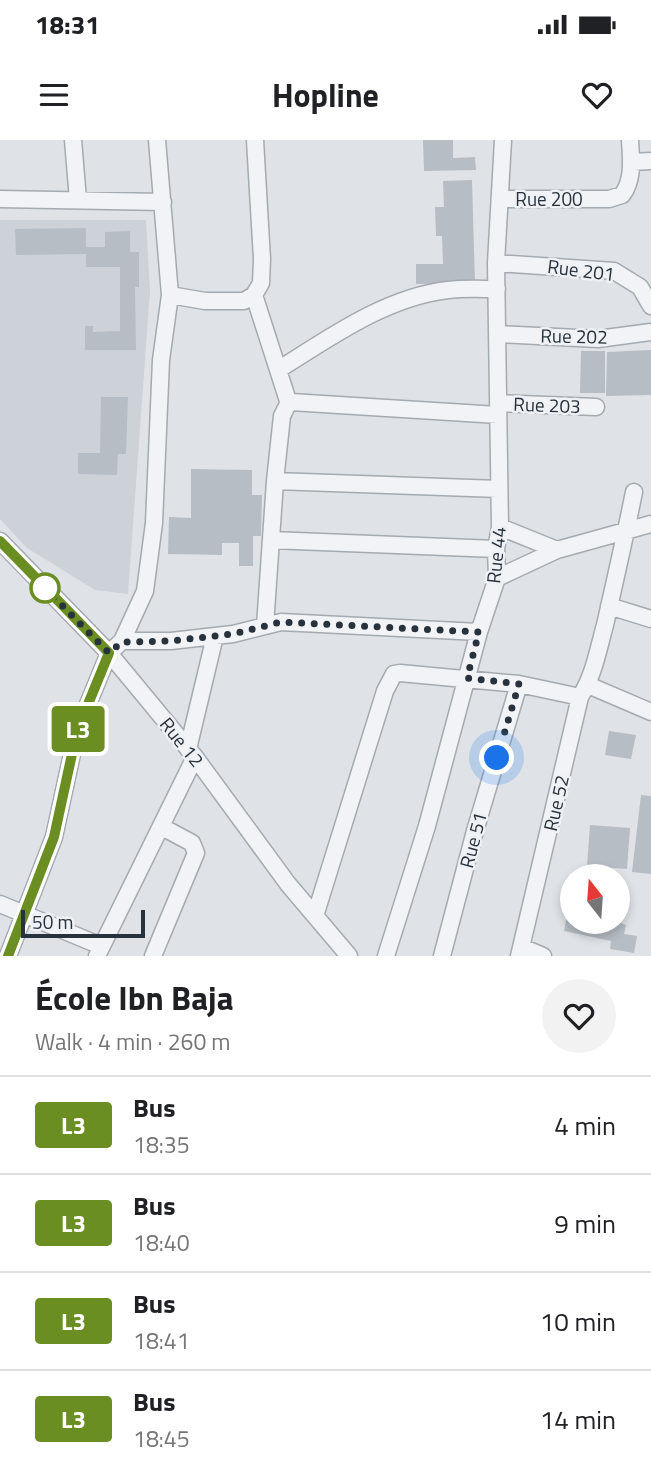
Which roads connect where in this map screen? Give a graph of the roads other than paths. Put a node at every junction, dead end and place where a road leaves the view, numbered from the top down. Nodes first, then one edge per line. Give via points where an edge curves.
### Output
1 (73, 140) edge
2 (158, 140) edge
3 (255, 140) edge
4 (503, 140) edge
5 (630, 140) edge
6 (651, 161) edge
7 (632, 162) junction
8 (0, 199) edge
9 (78, 200) junction
10 (501, 200) junction
11 (163, 202) junction
12 (496, 262) junction
13 (497, 289) junction
14 (170, 295) junction
15 (254, 295) junction
16 (651, 306) edge
17 (651, 332) edge
18 (498, 334) junction
19 (278, 370) junction
20 (289, 404) junction
21 (596, 407) dead end
22 (498, 409) junction
23 (275, 481) junction
24 (499, 489) junction
25 (634, 492) dead end
26 (651, 524) edge
27 (500, 527) junction
28 (626, 531) junction
29 (271, 540) junction
30 (0, 541) edge
31 (496, 549) junction
32 (557, 550) junction
33 (497, 578) junction
34 (609, 606) junction
35 (651, 619) edge
36 (265, 626) junction
37 (479, 632) junction
38 (215, 636) junction
39 (122, 642) junction
40 (109, 653) junction
41 (467, 678) junction
42 (519, 684) junction
43 (584, 691) junction
44 (651, 712) edge
45 (192, 753) junction
46 (162, 827) junction
47 (0, 905) edge
48 (25, 915) junction
49 (315, 916) junction
50 (99, 951) edge
51 (521, 952) edge
52 (8, 956) edge
53 (153, 956) edge
54 (349, 956) edge
55 (386, 956) edge
56 (442, 956) edge
57 (542, 956) edge

1 - 9 street
2 - 11 street
3 - 15 street via 261,283
4 - 10 street, Rue 44
5 - 7 street
6 - 7 street
7 - 10 street, Rue 200 via 622,195
8 - 9 street
9 - 11 street
10 - 12 street, Rue 44
11 - 14 street
12 - 13 street, Rue 44
12 - 16 street, Rue 201 via 614,271 640,287
13 - 18 street, Rue 44
13 - 19 street via 448,290 405,301 347,328
14 - 15 street via 205,302 244,301
14 - 39 street via 161,360 149,569 140,606
15 - 19 street
17 - 18 street, Rue 202 via 598,339
18 - 22 street, Rue 44
19 - 20 street
20 - 22 street, Rue 203
20 - 23 street via 282,416
21 - 22 street, Rue 203
22 - 24 street, Rue 44
23 - 24 street
23 - 29 street
24 - 27 street, Rue 44
25 - 28 street, Rue 52
26 - 28 street
27 - 31 street, Rue 44
27 - 32 street
28 - 32 street
28 - 34 street, Rue 52
29 - 31 street
29 - 36 street
30 - 40 street, Rue 12
31 - 33 street, Rue 44
32 - 33 street
33 - 37 street, Rue 44
34 - 35 street
34 - 43 street, Rue 52
36 - 37 street via 296,622
36 - 38 street
37 - 41 street, Rue 44
38 - 39 street
38 - 45 street
39 - 40 street
40 - 45 street, Rue 12
40 - 48 street via 77,731 54,837
41 - 42 street
41 - 49 street via 400,673 389,680
41 - 55 street, Rue 44
42 - 43 street
42 - 56 street, Rue 51
43 - 44 street
43 - 51 street, Rue 52
45 - 46 street
45 - 49 street, Rue 12
46 - 50 street
46 - 53 street via 191,843 196,853
47 - 48 street
48 - 50 street
48 - 52 street
49 - 54 street, Rue 12
51 - 57 street

